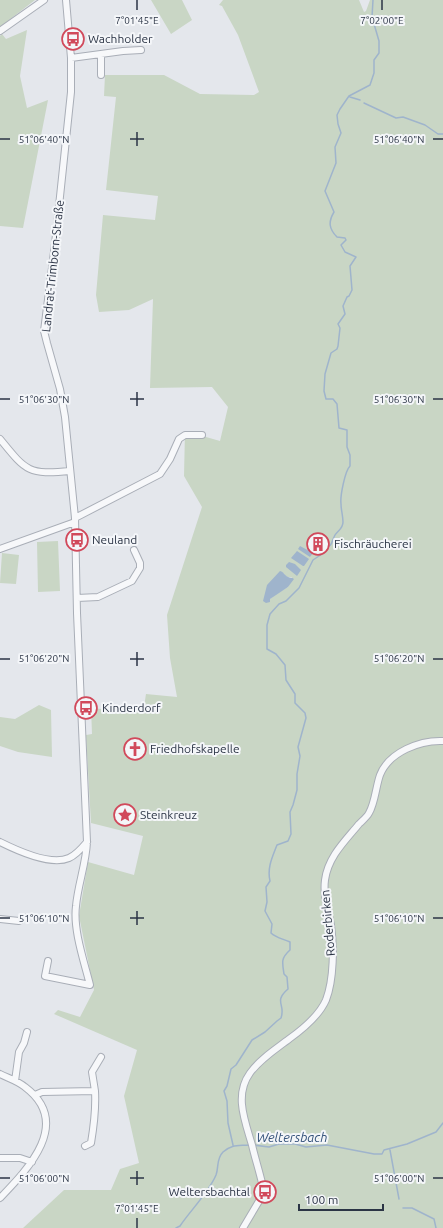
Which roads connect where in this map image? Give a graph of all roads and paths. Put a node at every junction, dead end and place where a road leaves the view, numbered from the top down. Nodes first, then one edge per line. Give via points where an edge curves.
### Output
1 (44, 0) edge
2 (66, 0) edge
3 (0, 31) edge
4 (141, 50) dead end
5 (101, 54) junction
6 (71, 58) junction
7 (101, 75) dead end
8 (202, 435) dead end
9 (0, 439) edge
10 (70, 471) junction
11 (75, 520) junction
12 (0, 549) edge
13 (134, 550) dead end
14 (77, 598) junction
15 (443, 741) edge
16 (88, 842) junction
17 (0, 843) edge
18 (25, 918) dead end
19 (0, 919) edge
20 (48, 961) dead end
21 (27, 1032) dead end
22 (101, 1057) dead end
23 (0, 1074) edge
24 (15, 1081) junction
25 (95, 1091) junction
26 (34, 1095) junction
27 (85, 1146) dead end
28 (0, 1158) edge
29 (32, 1162) junction
30 (0, 1198) edge
31 (243, 1228) edge

1 - 3 street
2 - 6 street, Landrat-Trimborn-Straße
4 - 5 street
5 - 6 street
5 - 7 street
6 - 10 street, Landrat-Trimborn-Straße via 68,129 44,331 60,389
8 - 11 street via 185,435 179,439 160,474
9 - 10 street via 28,469 50,473
10 - 11 street, Landrat-Trimborn-Straße
11 - 12 street
11 - 14 street, Landrat-Trimborn-Straße
13 - 14 street via 140,568 132,581 98,598
14 - 16 street, Landrat-Trimborn-Straße
15 - 31 street, Roderbirken via 413,746 398,754 386,765 369,812 333,855 324,889 332,941 330,981 326,1000 317,1015 300,1032 258,1064 250,1073 243,1089 242,1114 262,1183 262,1196
16 - 17 street via 64,860 33,856
16 - 20 street, Landrat-Trimborn-Straße via 76,906 76,926 90,985 45,976
18 - 19 street via 19,921
21 - 24 street via 19,1052
22 - 25 street via 92,1072
23 - 24 street
24 - 26 street
25 - 26 street via 42,1092
25 - 27 street via 96,1110 91,1143
26 - 29 street via 45,1115 45,1125 43,1142
28 - 29 street via 20,1158
29 - 30 street

